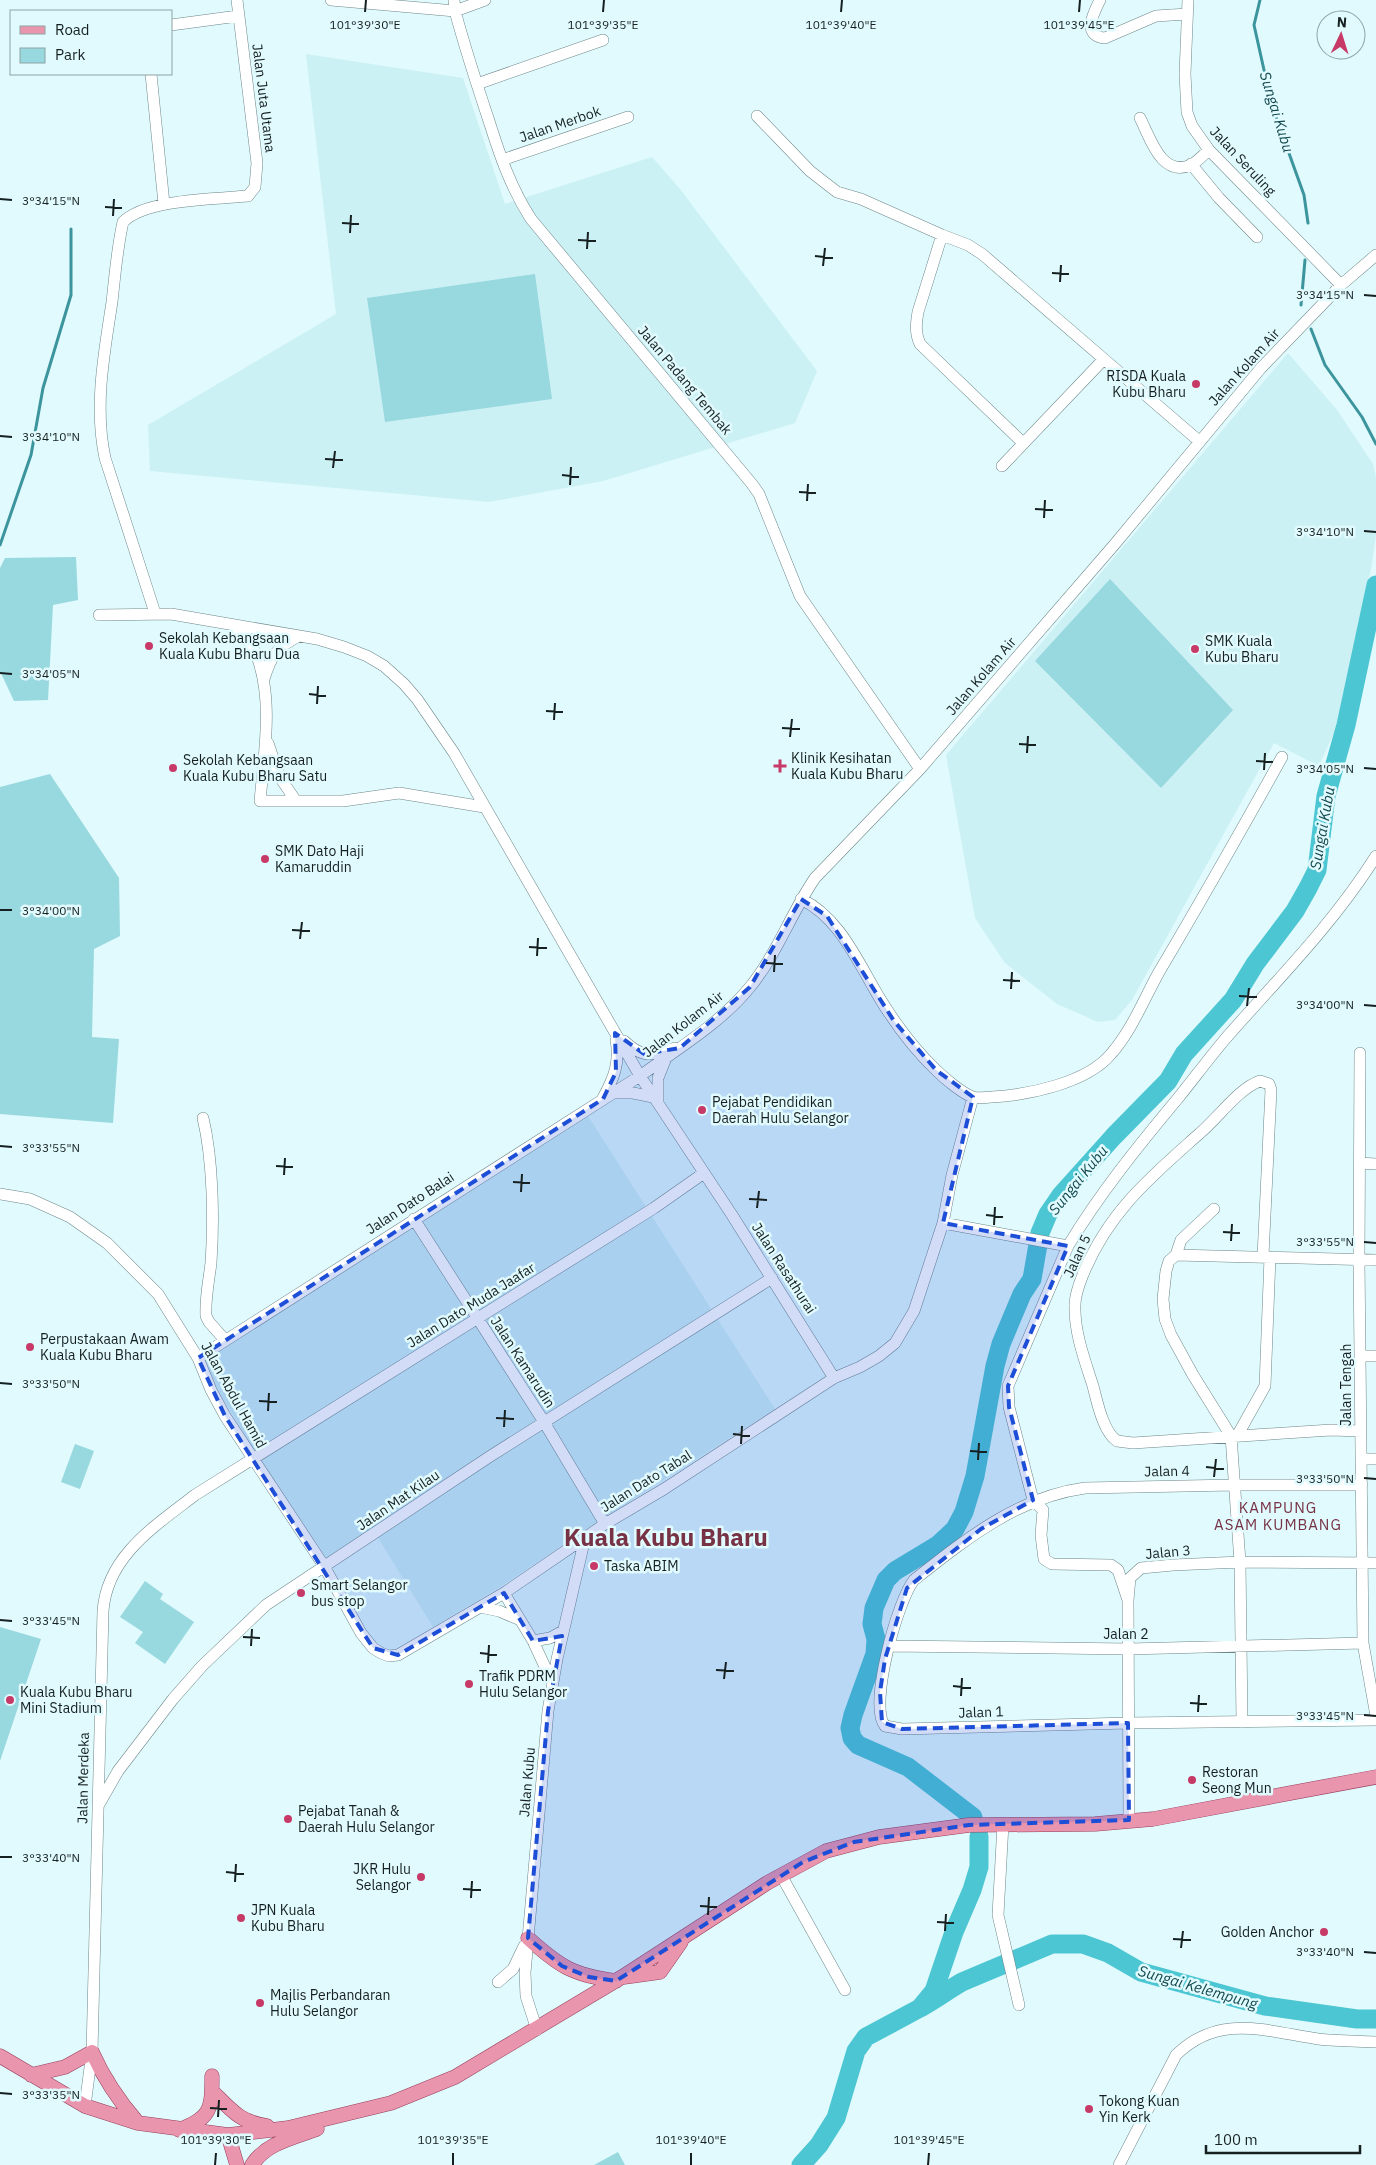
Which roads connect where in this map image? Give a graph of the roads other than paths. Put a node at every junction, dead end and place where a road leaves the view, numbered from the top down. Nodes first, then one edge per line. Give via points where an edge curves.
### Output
1 (237, 0) edge
2 (331, 0) edge
3 (485, 0) edge
4 (1100, 0) edge
5 (1188, 0) edge
6 (344, 1) edge
7 (454, 6) edge
8 (1187, 14) junction
9 (238, 16) junction
10 (172, 25) edge
11 (603, 40) dead end
12 (151, 75) edge
13 (477, 84) junction
14 (757, 116) dead end
15 (628, 117) dead end
16 (1140, 118) dead end
17 (1209, 150) junction
18 (502, 160) junction
19 (1191, 164) junction
20 (164, 204) junction
21 (942, 235) junction
22 (1257, 237) dead end
23 (1376, 255) edge
24 (1341, 285) junction
25 (1104, 358) junction
26 (1199, 441) junction
27 (1023, 443) junction
28 (1002, 466) dead end
29 (155, 612) junction
30 (99, 615) dead end
31 (232, 624) junction
32 (299, 636) junction
33 (264, 679) junction
34 (266, 738) junction
35 (1282, 757) dead end
36 (920, 769) junction
37 (296, 801) junction
38 (484, 807) junction
39 (1376, 856) edge
40 (801, 899) junction
41 (615, 1033) junction
42 (680, 1048) junction
43 (1360, 1053) dead end
44 (667, 1057) junction
45 (640, 1076) junction
46 (608, 1096) junction
47 (973, 1097) junction
48 (656, 1100) junction
49 (203, 1118) dead end
50 (1360, 1164) junction
51 (1376, 1164) edge
52 (704, 1172) junction
53 (0, 1194) edge
54 (1214, 1209) dead end
55 (414, 1219) junction
56 (943, 1223) junction
57 (1068, 1246) junction
58 (1176, 1255) junction
59 (1266, 1256) junction
60 (1359, 1260) junction
61 (1376, 1260) edge
62 (772, 1278) junction
63 (477, 1320) junction
64 (225, 1340) junction
65 (1361, 1356) junction
66 (1376, 1356) edge
67 (198, 1358) junction
68 (834, 1378) junction
69 (544, 1422) junction
70 (1361, 1431) junction
71 (1234, 1436) junction
72 (1361, 1459) junction
73 (1376, 1459) edge
74 (252, 1460) junction
75 (1234, 1484) junction
76 (1362, 1485) junction
77 (1034, 1500) junction
78 (605, 1524) junction
79 (585, 1538) junction
80 (1240, 1562) junction
81 (1362, 1564) junction
82 (1376, 1564) edge
83 (324, 1566) junction
84 (504, 1592) junction
85 (1128, 1600) junction
86 (480, 1607) junction
87 (518, 1619) junction
88 (563, 1631) junction
89 (533, 1641) junction
90 (1363, 1642) junction
91 (889, 1646) junction
92 (1240, 1646) junction
93 (1128, 1649) junction
94 (398, 1655) joint
95 (552, 1682) junction
96 (1374, 1689) edge
97 (1376, 1716) edge
98 (1376, 1720) edge
99 (1242, 1722) junction
100 (1128, 1723) junction
101 (98, 1771) junction
102 (118, 1771) junction
103 (1376, 1777) edge
104 (98, 1808) junction
105 (1129, 1820) junction
106 (1004, 1824) junction
107 (781, 1875) junction
108 (528, 1938) junction
109 (619, 1979) junction
110 (498, 1982) dead end
111 (845, 1990) dead end
112 (1019, 2005) dead end
113 (537, 2030) junction
114 (1376, 2042) edge
115 (92, 2052) junction
116 (0, 2056) edge
117 (31, 2075) junction
118 (212, 2076) dead end
119 (215, 2094) dead end
120 (85, 2106) junction
121 (371, 2109) junction
122 (138, 2124) junction
123 (288, 2128) junction
124 (178, 2130) junction
125 (228, 2135) junction
126 (237, 2165) edge
127 (252, 2165) edge
128 (1118, 2165) edge

1 - 9 street, Jalan Juta Utama
2 - 6 street
3 - 7 street
4 - 8 street via 1090,20 1090,28 1099,38 1156,16
5 - 8 street, Jalan Seruling
6 - 7 street
7 - 13 street, Jalan Padang Tembak
8 - 17 street, Jalan Seruling via 1187,112 1192,126
9 - 10 street
9 - 20 street, Jalan Juta Utama via 257,163 255,187 248,196
11 - 13 street
12 - 20 street
13 - 18 street, Jalan Padang Tembak
14 - 21 street via 810,171 837,192 861,199
15 - 18 street, Jalan Merbok
16 - 19 street via 1167,164 1174,167
17 - 19 street
17 - 24 street, Jalan Seruling
18 - 36 street, Jalan Padang Tembak via 508,178 531,219 759,494 800,596
19 - 22 street
20 - 29 street via 128,217 123,222 99,402 105,458
21 - 25 street via 982,254
21 - 27 street via 918,312 917,337 920,344
23 - 24 street, Jalan Kolam Air
24 - 26 street, Jalan Kolam Air via 1261,368
25 - 26 street
25 - 27 street
26 - 36 street, Jalan Kolam Air via 1114,545
27 - 28 street
29 - 30 street, Jalan Rasathurai
29 - 31 street, Jalan Rasathurai
31 - 32 street, Jalan Rasathurai
31 - 33 street via 256,653
32 - 33 street via 275,652
32 - 38 street, Jalan Rasathurai via 367,656 404,684 454,753
33 - 34 street
34 - 37 street via 279,776
34 - 37 street via 260,801
35 - 47 street via 1111,1055 1067,1082 1020,1094
36 - 40 street, Jalan Kolam Air via 815,878
37 - 38 street via 343,801 399,793
38 - 41 street, Jalan Rasathurai
39 - 57 street via 1360,882 1317,936 1224,1040 1133,1151
40 - 42 street, Jalan Kolam Air via 767,963 750,987 718,1019
40 - 47 street via 828,916 894,1021 936,1070
41 - 42 street via 636,1052 644,1054
41 - 45 street, Jalan Rasathurai
41 - 46 street via 618,1052 616,1072
42 - 44 street, Jalan Kolam Air
43 - 50 street, Jalan Tengah
44 - 45 street, Jalan Kolam Air
44 - 48 street via 658,1078
45 - 46 street, Jalan Dato Balai
45 - 48 street, Jalan Rasathurai
46 - 48 street via 639,1094
46 - 55 street, Jalan Dato Balai
47 - 56 street, Jalan Dato Tabal
48 - 52 street, Jalan Rasathurai
49 - 64 street via 209,1155 211,1206 206,1316
50 - 51 street
50 - 60 street, Jalan Tengah
52 - 62 street, Jalan Rasathurai
52 - 63 street, Jalan Dato Muda Jaafar via 654,1208
53 - 67 street, Jalan Abdul Hamid via 30,1199 54,1208 107,1243 158,1294
54 - 58 street via 1181,1240
55 - 63 street, Jalan Kamarudin
55 - 64 street, Jalan Dato Balai
56 - 57 street
56 - 68 street, Jalan Dato Tabal via 914,1311 894,1343 879,1356
57 - 77 street via 1008,1386 1009,1407
58 - 59 street
58 - 71 street via 1169,1261 1166,1271 1165,1319 1189,1367
59 - 60 street
59 - 71 street via 1266,1386
59 - 71 street, Jalan 5 via 1271,1090 1269,1084 1260,1081 1241,1094 1136,1192 1114,1218 1091,1256 1074,1304 1081,1347 1100,1413 1113,1439 1133,1442
60 - 61 street
60 - 65 street, Jalan Tengah
62 - 68 street, Jalan Rasathurai
62 - 69 street, Jalan Mat Kilau
63 - 69 street, Jalan Kamarudin
63 - 74 street, Jalan Dato Muda Jaafar
64 - 67 street, Jalan Dato Balai
65 - 66 street
65 - 70 street, Jalan Tengah
67 - 74 street, Jalan Abdul Hamid via 211,1390
68 - 78 street, Jalan Dato Tabal
69 - 78 street, Jalan Kamarudin
69 - 83 street, Jalan Mat Kilau
70 - 71 street, Jalan 5
70 - 72 street, Jalan Tengah
71 - 75 street
72 - 73 street
72 - 76 street, Jalan Tengah
74 - 83 street, Jalan Abdul Hamid
74 - 101 street, Jalan Merdeka via 195,1495 144,1535 122,1560 106,1589
75 - 76 street, Jalan 4
75 - 77 street, Jalan 4 via 1085,1488
75 - 80 street
76 - 81 street, Jalan Tengah
77 - 85 street via 1042,1510 1044,1559 1052,1564 1111,1565 1118,1570
77 - 91 street, Jalan 1 via 981,1528 914,1580 907,1588
78 - 79 street, Jalan Dato Tabal
79 - 84 street, Jalan Dato Tabal
79 - 88 street, Jalan Kubu
80 - 81 street, Jalan 3
80 - 85 street, Jalan 3 via 1141,1568 1130,1578
80 - 92 street
81 - 82 street, Jalan 3
81 - 90 street, Jalan Tengah
83 - 94 street, Jalan Abdul Hamid via 361,1633 373,1648 381,1654
83 - 102 street, Jalan Mat Kilau via 266,1604 240,1628 190,1680
84 - 86 street, Jalan Dato Tabal
84 - 87 street
85 - 93 street
86 - 87 street
86 - 94 street, Jalan Dato Tabal
87 - 89 street
88 - 89 street via 550,1638
88 - 95 street, Jalan Kubu
89 - 95 street
90 - 92 street, Jalan 2
90 - 96 street, Jalan Tengah
91 - 93 street, Jalan 2
91 - 100 street, Jalan 1 via 879,1714 882,1722 891,1728
92 - 93 street, Jalan 2
92 - 99 street
93 - 100 street
95 - 108 street, Jalan Kubu
96 - 97 street, Jalan Tengah
98 - 99 street, Jalan 1
99 - 100 street, Jalan 1
100 - 105 street
101 - 102 street
101 - 104 street, Jalan Merdeka
102 - 104 street, Jalan Mat Kilau
103 - 105 main road via 1153,1819
104 - 115 street, Jalan Merdeka
105 - 106 main road via 1094,1824
106 - 107 main road via 854,1842 826,1851
106 - 112 street via 998,1915
107 - 109 main road via 686,1935 660,1972
107 - 111 street
108 - 109 main road via 562,1966 589,1977
108 - 110 street via 513,1969
108 - 113 street, Jalan Kubu via 526,1996
109 - 113 main road
113 - 121 main road via 449,2080
114 - 128 street via 1320,2039 1240,2027 1202,2035 1186,2045 1171,2061
115 - 117 main road via 66,2067
115 - 120 street, Jalan Merdeka
115 - 122 main road via 117,2099
116 - 117 main road
117 - 120 main road
118 - 124 main road via 210,2109 193,2124
119 - 123 main road via 247,2122
120 - 122 main road
121 - 123 main road
121 - 127 main road via 270,2146
122 - 124 main road
123 - 125 main road
124 - 125 main road
125 - 126 main road

